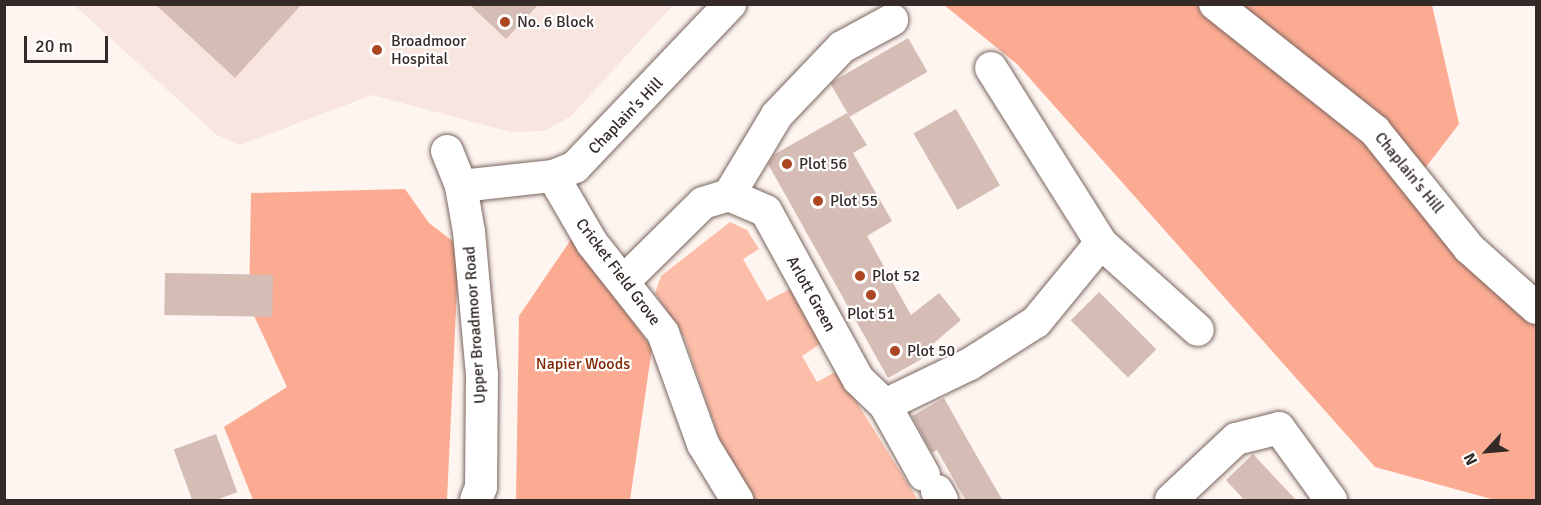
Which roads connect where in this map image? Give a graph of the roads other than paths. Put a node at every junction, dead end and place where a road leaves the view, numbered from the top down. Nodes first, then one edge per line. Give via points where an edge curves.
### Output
1 (730, 4) edge
2 (1215, 4) edge
3 (892, 20) dead end
4 (991, 68) dead end
5 (447, 151) dead end
6 (553, 176) junction
7 (461, 186) junction
8 (729, 195) junction
9 (1101, 243) junction
10 (626, 279) junction
11 (1536, 308) edge
12 (1198, 330) dead end
13 (885, 405) junction
14 (934, 489) edge
15 (476, 501) edge
16 (737, 501) edge
17 (1172, 501) edge
18 (1331, 501) edge

1 - 6 street, Chaplain's Hill via 598,147 575,167
2 - 11 street, Chaplain's Hill via 1376,131 1469,248
3 - 8 street via 842,47 785,107
4 - 9 street
5 - 7 street, Upper Broadmoor Road
6 - 7 street, Chaplain's Hill
6 - 10 street, Cricket Field Grove via 592,243
7 - 15 street, Upper Broadmoor Road via 482,375 481,487
8 - 10 street via 703,203
8 - 13 street, Arlott Green via 766,211 858,379
9 - 12 street
9 - 13 street via 1036,322 970,364
10 - 16 street, Cricket Field Grove via 663,333 703,444
13 - 14 street, Arlott Green
17 - 18 street via 1236,439 1279,428

